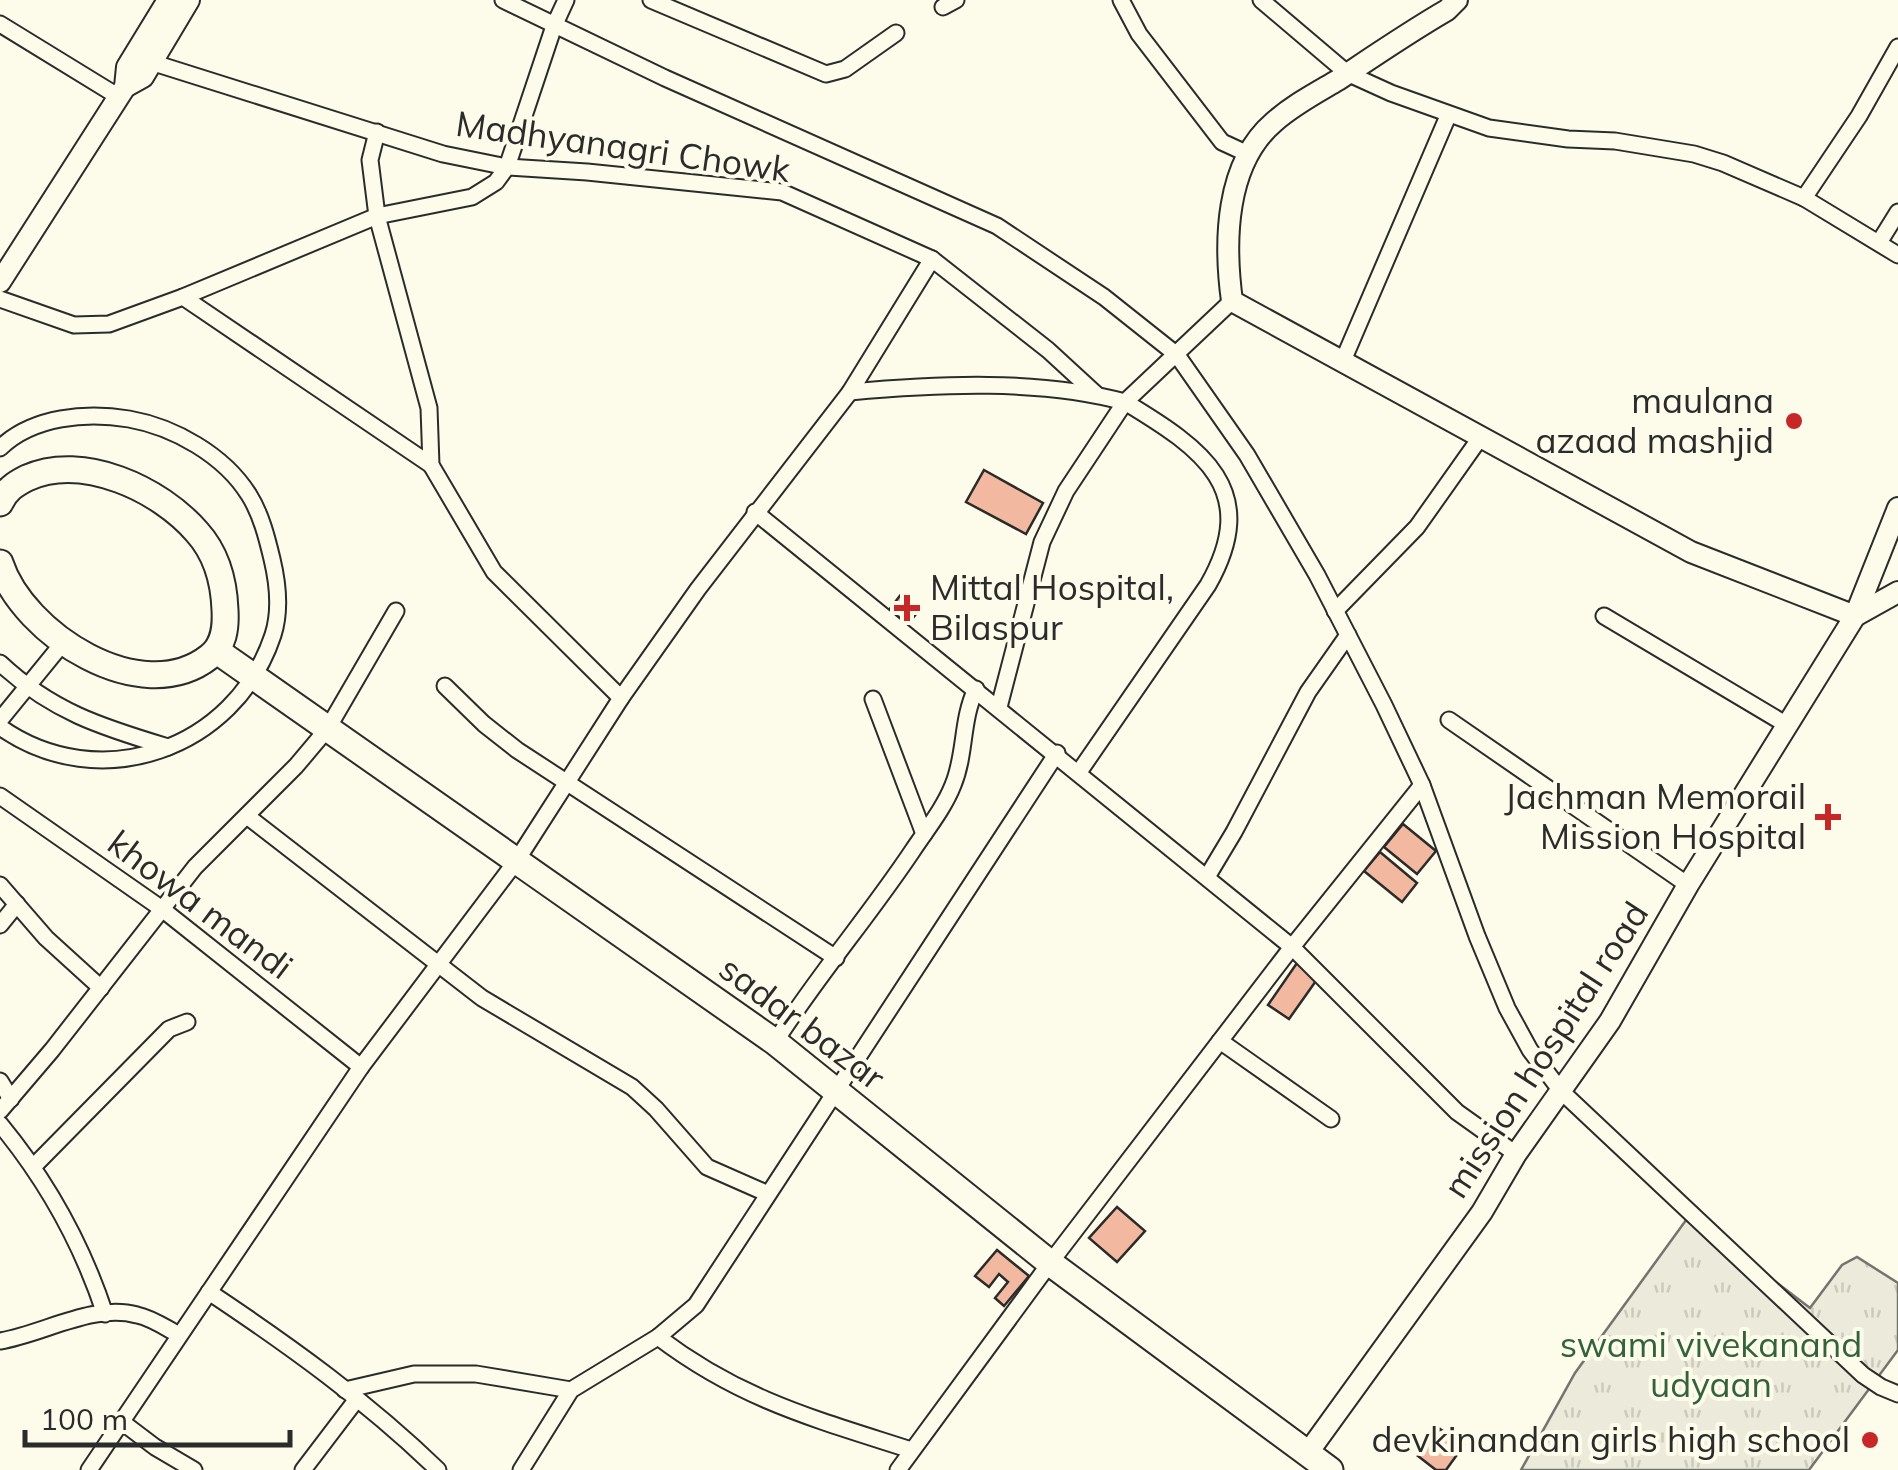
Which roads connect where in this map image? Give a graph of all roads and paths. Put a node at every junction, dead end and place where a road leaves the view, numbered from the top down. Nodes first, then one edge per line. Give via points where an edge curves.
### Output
1 (189, 0) edge
2 (502, 0) edge
3 (566, 0) edge
4 (651, 0) edge
5 (1121, 0) edge
6 (1261, 0) edge
7 (1457, 0) edge
8 (161, 2) edge
9 (0, 24) edge
10 (554, 26) junction
11 (896, 32) dead end
12 (1898, 47) edge
13 (154, 62) junction
14 (1347, 73) junction
15 (122, 92) junction
16 (1448, 116) junction
17 (377, 132) junction
18 (1248, 154) junction
19 (506, 168) junction
20 (1804, 198) junction
21 (1898, 212) edge
22 (377, 216) junction
23 (1880, 241) junction
24 (1898, 255) edge
25 (932, 260) junction
26 (0, 282) edge
27 (183, 297) junction
28 (0, 300) edge
29 (1232, 300) junction
30 (1177, 355) junction
31 (1342, 364) junction
32 (850, 392) junction
33 (1097, 395) junction
34 (1125, 402) junction
35 (1480, 438) junction
36 (0, 448) edge
37 (431, 466) junction
38 (1, 497) edge
39 (1898, 508) edge
40 (756, 512) junction
41 (0, 564) edge
42 (1898, 592) edge
43 (396, 610) dead end
44 (1335, 611) junction
45 (1604, 616) dead end
46 (1854, 616) junction
47 (1348, 635) junction
48 (62, 644) junction
49 (217, 651) junction
50 (0, 663) edge
51 (252, 676) junction
52 (445, 686) dead end
53 (26, 688) junction
54 (976, 689) junction
55 (621, 698) junction
56 (872, 699) dead end
57 (999, 707) junction
58 (1449, 720) dead end
59 (0, 724) edge
60 (1787, 726) junction
61 (328, 728) junction
62 (168, 747) junction
63 (1057, 754) junction
64 (1079, 772) junction
65 (566, 784) junction
66 (1422, 785) junction
67 (0, 796) edge
68 (247, 816) junction
69 (924, 834) junction
70 (517, 860) junction
71 (1207, 877) junction
72 (0, 885) edge
73 (1688, 886) junction
74 (17, 904) junction
75 (162, 909) junction
76 (0, 925) edge
77 (1292, 947) junction
78 (836, 958) junction
79 (437, 964) junction
80 (101, 988) junction
81 (187, 1022) dead end
82 (1220, 1041) junction
83 (775, 1042) junction
84 (361, 1066) junction
85 (0, 1082) edge
86 (1561, 1091) junction
87 (837, 1092) junction
88 (6, 1105) edge
89 (1331, 1120) dead end
90 (0, 1124) edge
91 (1516, 1154) junction
92 (34, 1166) junction
93 (766, 1194) junction
94 (1050, 1262) junction
95 (209, 1292) junction
96 (105, 1314) junction
97 (180, 1335) junction
98 (658, 1338) junction
99 (0, 1341) edge
100 (571, 1390) junction
101 (351, 1394) junction
102 (1898, 1394) edge
103 (122, 1422) junction
104 (911, 1450) junction
105 (1307, 1454) junction
106 (89, 1470) edge
107 (194, 1470) edge
108 (302, 1470) edge
109 (438, 1470) edge
110 (522, 1470) edge
111 (898, 1470) edge
112 (1330, 1470) edge

1 - 13 street
2 - 10 street
3 - 10 street
4 - 11 street via 826,74 845,69
5 - 18 street via 1139,34 1222,142
6 - 14 street
7 - 14 street
8 - 15 street via 127,67
9 - 15 street
10 - 19 street
10 - 30 street via 997,226
12 - 20 street
13 - 15 street
13 - 17 street, Madhyanagri Chowk
14 - 16 street
14 - 18 street via 1272,123
15 - 26 street
16 - 20 street via 1526,135 1694,154
16 - 31 street
17 - 19 street, Madhyanagri Chowk
17 - 22 street via 370,160
18 - 29 street via 1230,218
19 - 22 street via 472,197
19 - 25 street, Madhyanagri Chowk via 782,192
20 - 23 street
21 - 23 street
22 - 27 street
22 - 37 street via 429,408
23 - 24 street
25 - 32 street
25 - 33 street, Madhyanagri Chowk
27 - 28 street via 90,326
27 - 37 street
29 - 30 street
29 - 31 street
30 - 34 street
30 - 44 street via 1247,455
31 - 35 street
32 - 33 street via 969,385
32 - 40 street
33 - 34 street
34 - 57 street via 1066,490 1042,542
34 - 64 street via 1204,458 1222,484 1229,539 1208,585
35 - 44 street via 1418,527
35 - 46 street via 1691,552
36 - 51 street via 46,422 95,414 188,439 222,464 249,494 277,579 273,636
37 - 55 street via 494,572
38 - 49 main road via 16,483 60,469 116,480 179,513 216,564 225,618
39 - 46 street, mission hospital road
40 - 54 street
40 - 55 street
41 - 48 main road via 18,596
42 - 46 street
43 - 61 street
44 - 47 street
45 - 60 street
46 - 60 street, mission hospital road
47 - 66 street
47 - 71 street via 1308,692
48 - 49 main road via 93,662 156,673 202,663
48 - 53 street
49 - 51 main road, sadar bazar
50 - 53 street
51 - 61 main road, sadar bazar
51 - 62 street via 210,725
52 - 65 street
53 - 59 street
53 - 62 street via 98,726
54 - 57 street
54 - 69 street via 965,714 955,782
55 - 65 street
56 - 69 street
57 - 63 street
58 - 73 street
59 - 62 street via 24,744 80,760 114,761
60 - 73 street, mission hospital road
61 - 68 street
61 - 70 main road, sadar bazar
63 - 64 street
63 - 87 street
64 - 71 street
65 - 70 street
65 - 78 street
66 - 77 street
66 - 86 street via 1508,1008
67 - 75 street, khowa mandi
68 - 75 street
68 - 79 street
69 - 78 street
70 - 79 street
70 - 83 main road, sadar bazar
71 - 77 street
72 - 74 street
73 - 86 street, mission hospital road
74 - 76 street
74 - 80 street
75 - 80 street
75 - 84 street, khowa mandi
77 - 82 street
77 - 91 street via 1457,1112
78 - 83 street
79 - 84 street
79 - 93 street via 632,1088 707,1166
80 - 88 street
81 - 92 street via 169,1029
82 - 89 street
82 - 94 street
83 - 87 main road, sadar bazar
84 - 95 street
85 - 88 street
86 - 91 street, mission hospital road
86 - 102 street via 1863,1374
87 - 93 street
87 - 94 main road, sadar bazar
90 - 92 street
91 - 105 street, mission hospital road via 1482,1212
92 - 96 street
93 - 98 street via 696,1306
94 - 104 street
94 - 105 main road, sadar bazar
95 - 97 street
95 - 101 street
96 - 97 street via 136,1314
96 - 99 street
97 - 103 street
98 - 100 street
98 - 104 street via 759,1400
100 - 101 street via 476,1374 414,1374
100 - 110 street
101 - 108 street
101 - 109 street
103 - 106 street
103 - 107 street
104 - 111 street
105 - 112 main road, sadar bazar

